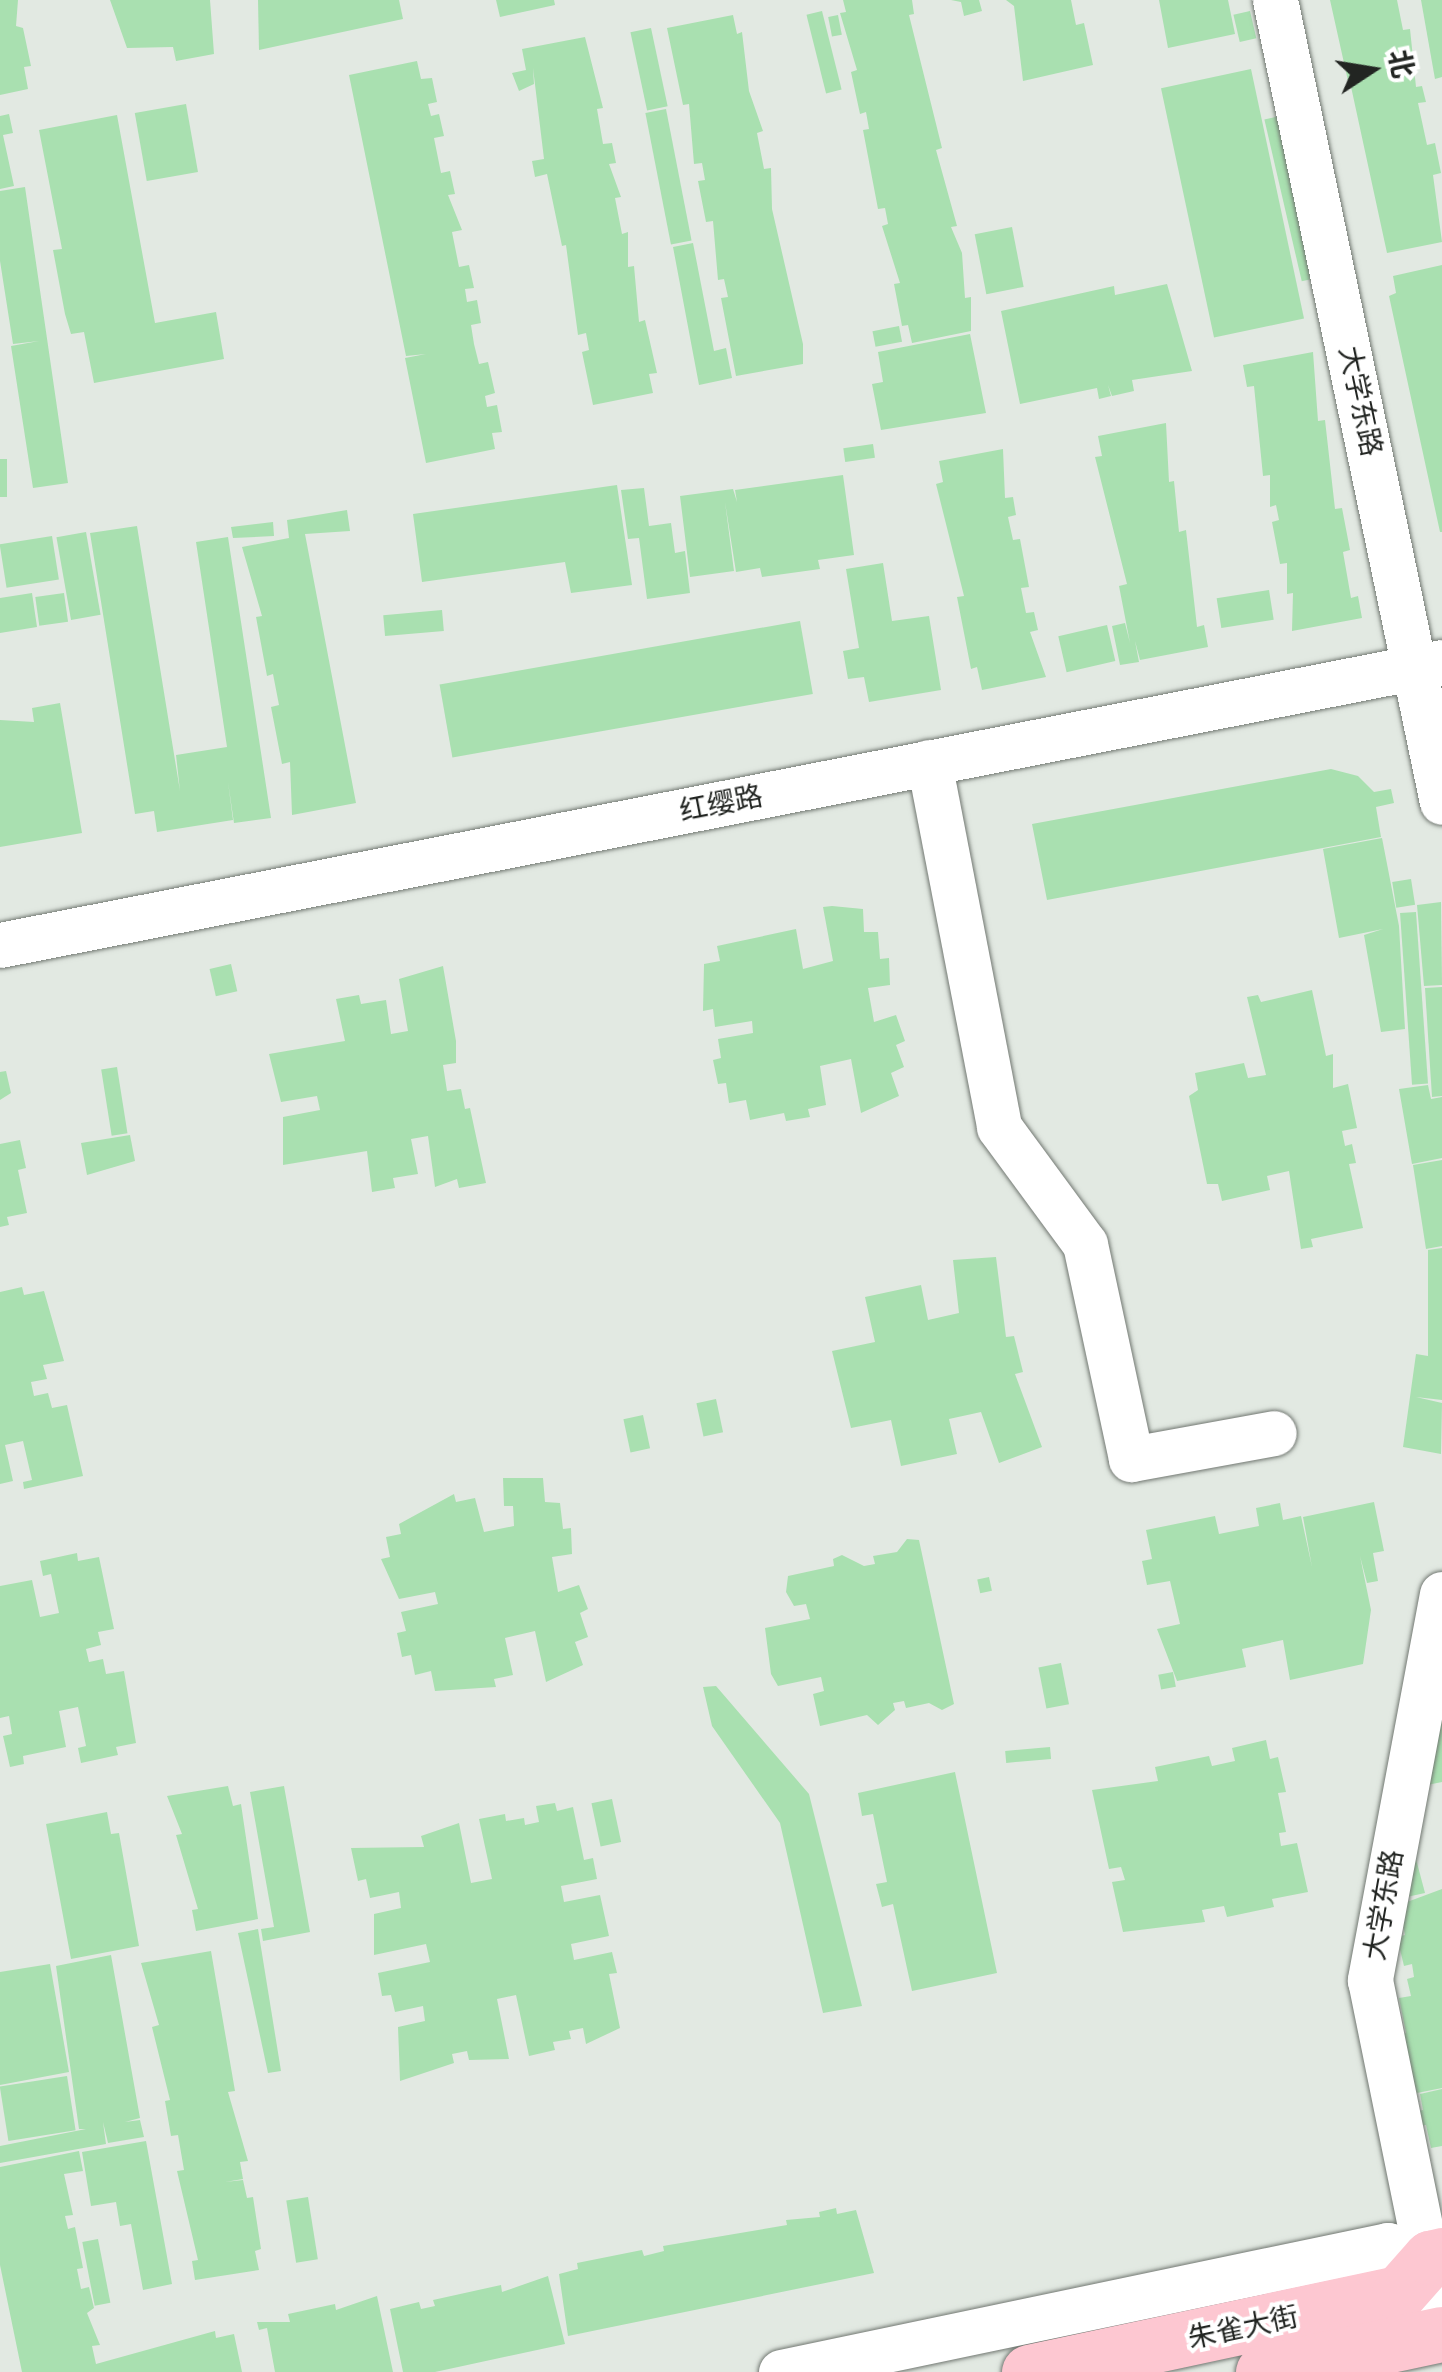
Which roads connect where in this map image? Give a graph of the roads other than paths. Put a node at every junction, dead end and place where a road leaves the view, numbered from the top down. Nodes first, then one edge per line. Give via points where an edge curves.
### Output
1 (1275, 0) edge
2 (1430, 664) edge
3 (930, 762) junction
4 (1442, 802) edge
5 (0, 945) edge
6 (1274, 1433) dead end
7 (1442, 1594) edge
8 (1436, 2256) edge
9 (1442, 2334) edge
10 (781, 2372) edge
11 (1028, 2372) edge
12 (1263, 2372) edge
13 (1422, 2372) edge

1 - 2 street, 大学东路
2 - 3 street, 红缨路
2 - 4 street, 大学东路
3 - 5 street, 红缨路
3 - 6 street via 999,1127 1085,1244 1131,1459
7 - 8 street, 大学东路 via 1370,1980
8 - 9 street, 大学东路
8 - 10 street via 1388,2244
8 - 11 main road, 朱雀大街 via 1400,2294
9 - 12 main road, 朱雀大街
9 - 13 street

